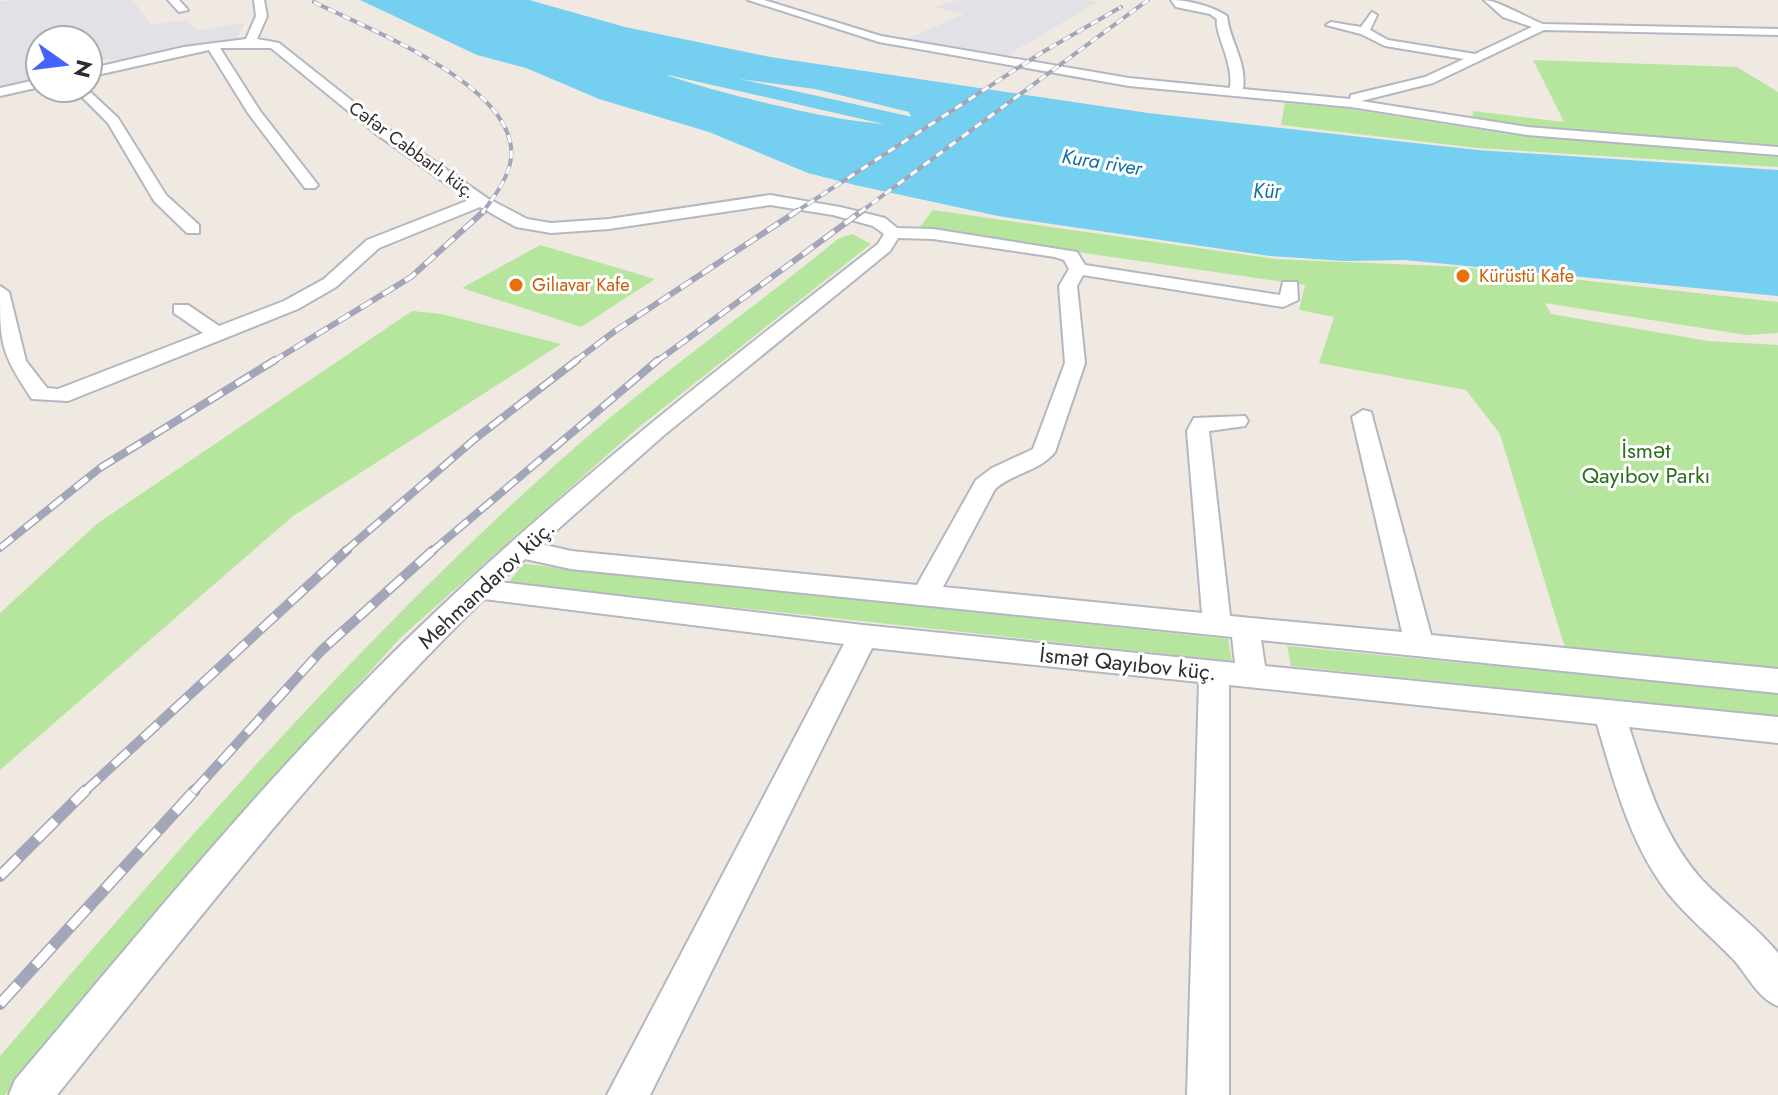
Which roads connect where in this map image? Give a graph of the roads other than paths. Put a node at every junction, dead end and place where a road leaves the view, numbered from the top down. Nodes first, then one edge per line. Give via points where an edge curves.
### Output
1 (173, 0) edge
2 (259, 0) edge
3 (753, 0) edge
4 (1176, 0) edge
5 (1489, 0) edge
6 (812, 4) dead end
7 (183, 10) dead end
8 (1372, 15) dead end
9 (810, 19) junction
10 (1331, 25) dead end
11 (1573, 26) junction
12 (1542, 27) junction
13 (1364, 31) junction
14 (1778, 32) edge
15 (250, 41) junction
16 (1609, 43) dead end
17 (213, 47) junction
18 (1480, 58) junction
19 (104, 70) edge
20 (24, 87) edge
21 (0, 92) edge
22 (1235, 94) junction
23 (1351, 103) junction
24 (95, 104) edge
25 (1463, 104) dead end
26 (1459, 121) junction
27 (1778, 151) edge
28 (310, 185) dead end
29 (481, 201) junction
30 (193, 229) dead end
31 (893, 233) junction
32 (1078, 269) junction
33 (1290, 286) dead end
34 (0, 292) edge
35 (181, 309) dead end
36 (219, 335) junction
37 (1363, 417) dead end
38 (1237, 421) dead end
39 (521, 549) junction
40 (479, 588) junction
41 (925, 595) junction
42 (1231, 625) junction
43 (863, 636) junction
44 (1419, 644) junction
45 (1214, 672) junction
46 (1252, 676) junction
47 (1778, 681) edge
48 (1609, 713) junction
49 (1778, 730) edge
50 (1778, 987) edge
51 (30, 1095) edge
52 (628, 1095) edge
53 (1208, 1095) edge

1 - 7 street
2 - 15 street via 260,23
3 - 9 street
4 - 22 street via 1223,18 1221,27 1231,41 1238,82
5 - 12 street via 1507,15
6 - 9 street via 826,13
8 - 13 street
9 - 22 street via 902,44
10 - 13 street
11 - 12 street
11 - 14 street
11 - 16 street
12 - 18 street
13 - 18 street via 1385,43
15 - 17 street, Cəfər Cabbarlı küç.
15 - 29 street, Cəfər Cabbarlı küç. via 275,45 380,130
17 - 19 street, Cəfər Cabbarlı küç.
17 - 28 street
18 - 23 street
20 - 21 street
22 - 23 street
23 - 26 street
24 - 30 street via 113,121 160,198
25 - 26 street
26 - 27 street
29 - 31 street, Cəfər Cabbarlı küç. via 522,223 551,228 783,201 879,222
29 - 36 street via 386,238 313,294
31 - 32 street via 1056,252 1071,256
31 - 39 street, Mehmandarov küç. via 884,247 671,417
32 - 33 street via 1283,301 1289,300
32 - 41 street via 1068,286 1075,363 1043,452 997,472 985,485
34 - 36 street via 16,361 40,394 50,396 80,390
35 - 36 street
37 - 44 street
38 - 42 street via 1208,421 1198,431
39 - 40 street, Mehmandarov küç.
39 - 41 street via 571,560
40 - 43 street, İsmət Qayıbov küç.
40 - 51 street, Mehmandarov küç. via 394,670 274,801
41 - 42 street
42 - 44 street
42 - 46 street
43 - 45 street, İsmət Qayıbov küç.
43 - 52 street
44 - 47 street
45 - 46 street, İsmət Qayıbov küç.
45 - 53 street
46 - 48 street, İsmət Qayıbov küç.
48 - 49 street, İsmət Qayıbov küç.
48 - 50 street via 1641,812 1660,852 1678,880 1758,956

